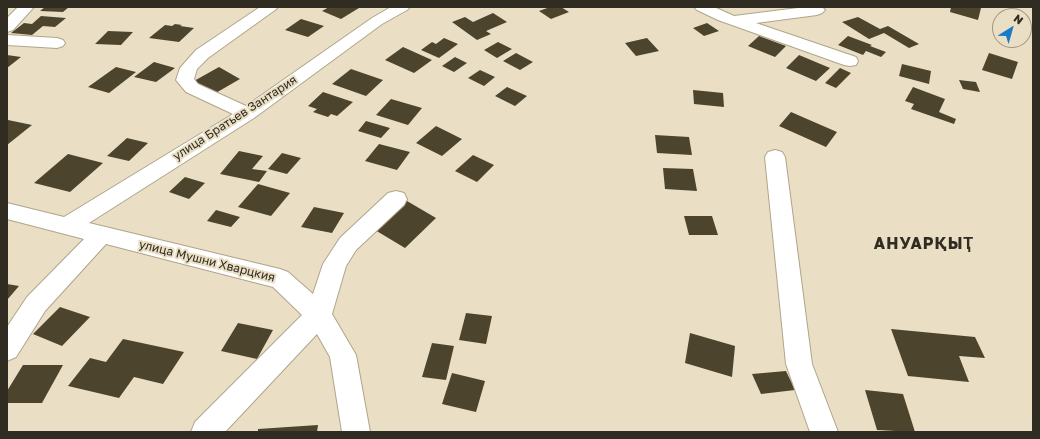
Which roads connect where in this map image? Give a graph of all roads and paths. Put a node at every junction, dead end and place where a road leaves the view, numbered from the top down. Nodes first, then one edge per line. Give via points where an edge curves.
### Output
1 (26, 7) edge
2 (270, 7) edge
3 (402, 7) edge
4 (702, 7) edge
5 (817, 10) dead end
6 (723, 17) junction
7 (7, 27) edge
8 (7, 40) edge
9 (58, 43) dead end
10 (850, 61) dead end
11 (247, 114) junction
12 (775, 157) dead end
13 (396, 199) dead end
14 (7, 211) edge
15 (66, 226) junction
16 (101, 235) junction
17 (319, 315) junction
18 (7, 349) edge
19 (205, 432) edge
20 (356, 432) edge
21 (824, 432) edge

1 - 7 street
2 - 11 street via 202,54 189,68 185,80 192,88
3 - 11 street, улица Братьев Зантария via 377,21
4 - 6 street
5 - 6 street via 747,20
6 - 10 street
8 - 9 street
11 - 15 street, улица Братьев Зантария
12 - 21 street via 799,364
13 - 17 street via 348,244 334,264
14 - 15 street, улица Мушни Хварцкия
15 - 16 street, улица Мушни Хварцкия
16 - 17 street, улица Мушни Хварцкия via 280,278
16 - 18 street via 36,304
17 - 19 street
17 - 20 street, улица Мушни Хварцкия via 343,354

